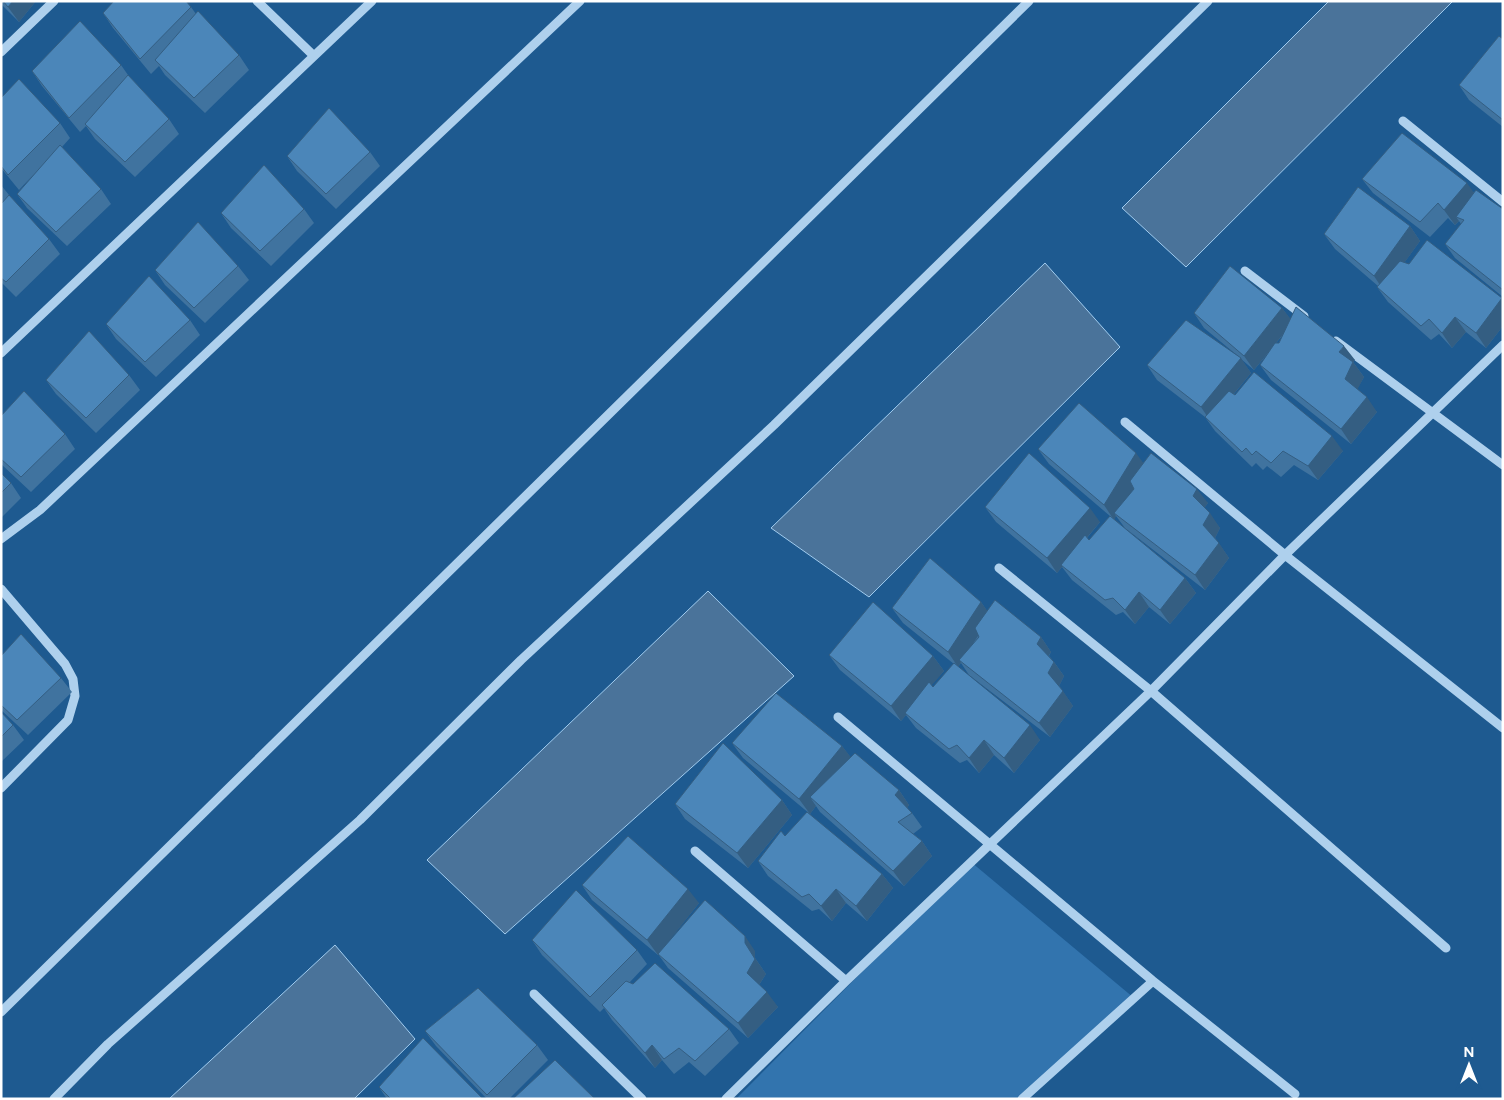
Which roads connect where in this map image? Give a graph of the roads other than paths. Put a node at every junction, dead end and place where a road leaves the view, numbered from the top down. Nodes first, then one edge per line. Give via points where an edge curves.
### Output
1 (54, 1) edge
2 (257, 1) edge
3 (372, 1) edge
4 (580, 1) edge
5 (1029, 1) edge
6 (1208, 1) edge
7 (1, 52) edge
8 (314, 56) junction
9 (1403, 121) dead end
10 (1503, 202) edge
11 (1245, 271) dead end
12 (1315, 324) edge
13 (1330, 336) edge
14 (1503, 346) edge
15 (1, 354) edge
16 (1432, 414) junction
17 (1125, 422) dead end
18 (1503, 465) edge
19 (1, 539) edge
20 (1285, 555) junction
21 (999, 568) dead end
22 (1, 588) edge
23 (1151, 691) junction
24 (838, 717) dead end
25 (1503, 728) edge
26 (1, 788) edge
27 (990, 845) junction
28 (695, 851) dead end
29 (1446, 948) dead end
30 (846, 981) junction
31 (1153, 981) junction
32 (534, 994) dead end
33 (1, 1012) edge
34 (1295, 1094) dead end
35 (54, 1099) edge
36 (642, 1099) edge
37 (726, 1099) edge
38 (1022, 1099) edge

1 - 7 street
2 - 8 street
3 - 8 street
4 - 19 street via 40,510
5 - 33 street
6 - 35 street via 774,425 521,660 360,820 108,1044
8 - 15 street
9 - 10 street
11 - 12 street
13 - 16 street
14 - 16 street
16 - 18 street
16 - 20 street
17 - 20 street
20 - 23 street
20 - 25 street
21 - 23 street
22 - 26 street via 66,664 73,679 75,696 68,720
23 - 27 street
23 - 29 street
24 - 27 street
27 - 30 street
27 - 31 street
28 - 30 street
30 - 37 street
31 - 34 street
31 - 38 street
32 - 36 street

